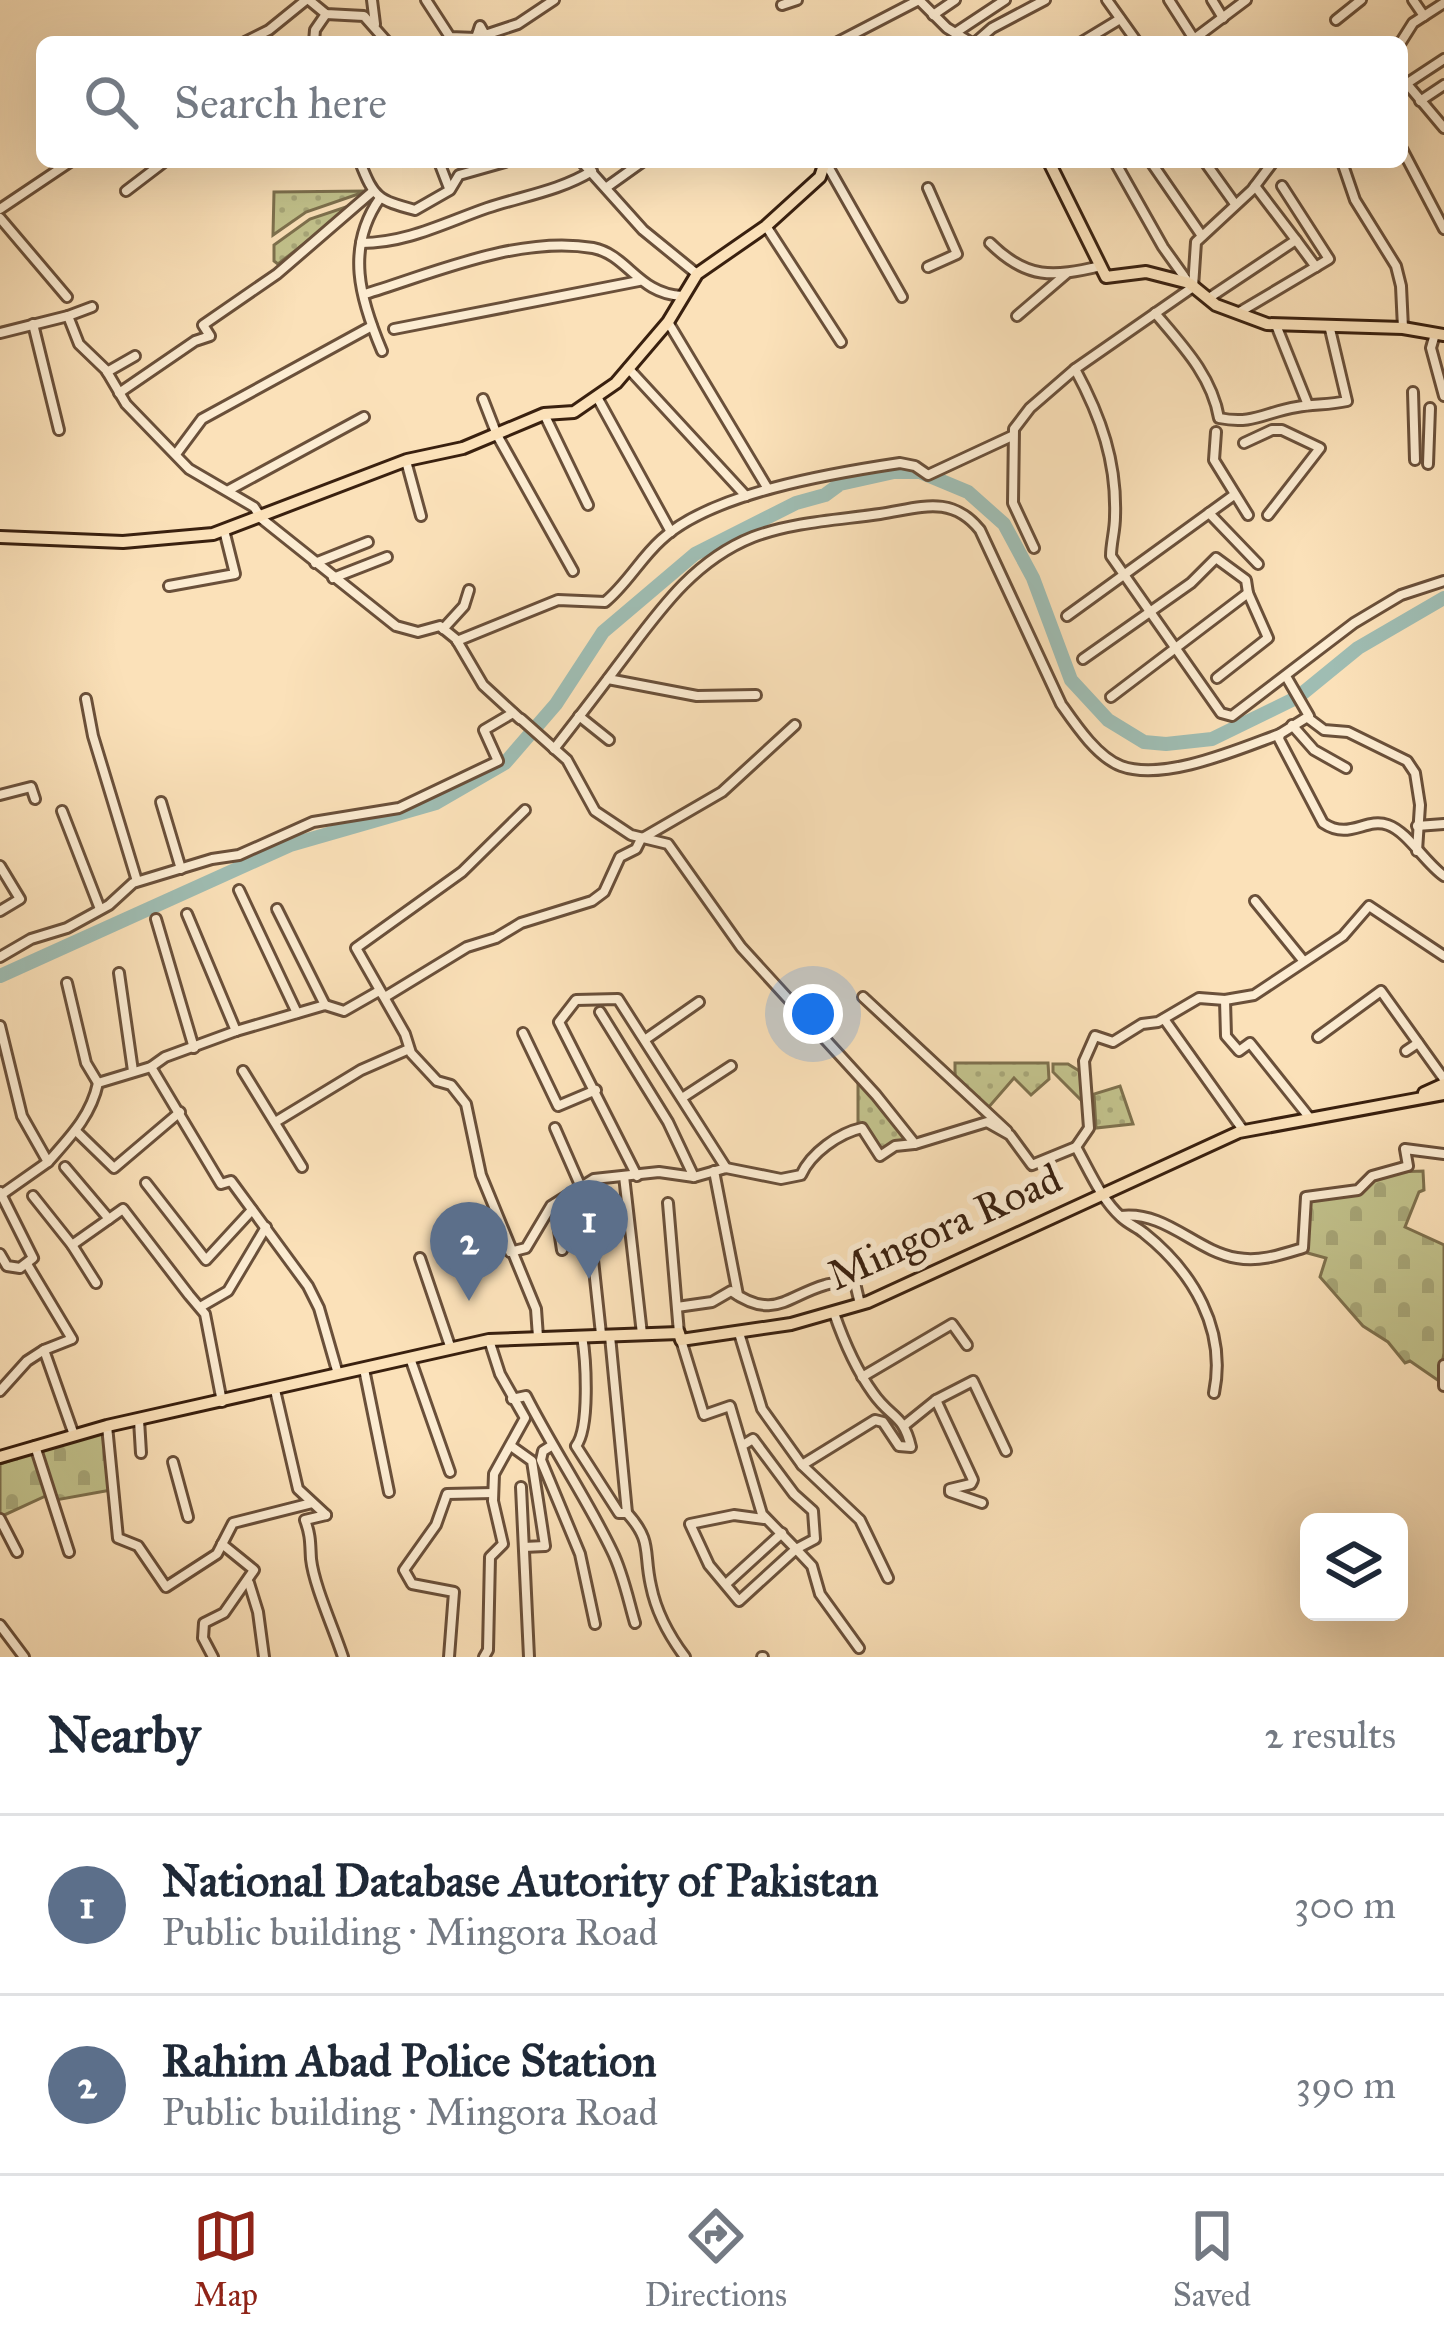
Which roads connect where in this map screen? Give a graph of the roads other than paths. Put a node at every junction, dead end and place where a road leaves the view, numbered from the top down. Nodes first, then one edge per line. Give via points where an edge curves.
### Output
1 (308, 0) edge
2 (372, 0) edge
3 (426, 0) edge
4 (554, 0) edge
5 (797, 0) edge
6 (919, 0) edge
7 (955, 0) edge
8 (1005, 0) edge
9 (1045, 0) edge
10 (1107, 0) edge
11 (1169, 0) edge
12 (1212, 0) edge
13 (1246, 0) edge
14 (1361, 0) edge
15 (1412, 0) edge
16 (1444, 3) edge
17 (536, 4) edge
18 (782, 4) dead end
19 (326, 14) junction
20 (933, 15) junction
21 (1424, 16) junction
22 (1222, 18) junction
23 (1120, 20) junction
24 (1336, 20) dead end
25 (375, 26) junction
26 (476, 31) junction
27 (956, 33) junction
28 (257, 36) edge
29 (314, 36) edge
30 (382, 36) edge
31 (450, 36) edge
32 (476, 36) edge
33 (479, 36) edge
34 (850, 36) edge
35 (962, 36) edge
36 (981, 36) edge
37 (1092, 36) edge
38 (1132, 36) edge
39 (1192, 36) edge
40 (1201, 36) edge
41 (1405, 36) edge
42 (1444, 59) edge
43 (1408, 79) edge
44 (1444, 85) edge
45 (1408, 86) edge
46 (1420, 101) junction
47 (1444, 112) edge
48 (1434, 119) junction
49 (1444, 128) edge
50 (1408, 160) edge
51 (62, 168) edge
52 (156, 168) edge
53 (363, 168) edge
54 (441, 168) edge
55 (484, 168) edge
56 (589, 168) edge
57 (634, 168) edge
58 (823, 168) edge
59 (828, 168) edge
60 (1053, 168) edge
61 (1118, 168) edge
62 (1155, 168) edge
63 (1209, 168) edge
64 (1268, 168) edge
65 (1344, 168) edge
66 (592, 171) junction
67 (1282, 185) dead end
68 (1255, 186) junction
69 (607, 187) junction
70 (928, 188) dead end
71 (450, 190) junction
72 (126, 191) dead end
73 (376, 195) junction
74 (1235, 203) junction
75 (0, 213) edge
76 (766, 226) junction
77 (1444, 229) edge
78 (1202, 236) junction
79 (1296, 240) junction
80 (361, 243) junction
81 (990, 243) dead end
82 (1100, 266) junction
83 (928, 267) dead end
84 (1316, 267) junction
85 (698, 274) junction
86 (1067, 274) junction
87 (639, 281) junction
88 (1191, 285) junction
89 (364, 294) junction
90 (682, 296) junction
91 (67, 297) dead end
92 (902, 297) dead end
93 (1208, 299) junction
94 (92, 308) dead end
95 (1155, 313) junction
96 (1237, 314) junction
97 (68, 316) junction
98 (1017, 316) dead end
99 (668, 322) junction
100 (33, 324) junction
101 (1276, 325) junction
102 (1329, 325) junction
103 (371, 326) junction
104 (1403, 328) junction
105 (394, 329) dead end
106 (0, 333) edge
107 (1440, 334) edge
108 (842, 342) dead end
109 (382, 351) dead end
110 (135, 356) dead end
111 (627, 367) junction
112 (1075, 369) junction
113 (107, 372) junction
114 (1442, 384) edge
115 (1413, 392) dead end
116 (119, 393) junction
117 (1444, 396) edge
118 (598, 397) junction
119 (483, 399) dead end
120 (1308, 405) junction
121 (1430, 408) dead end
122 (544, 414) junction
123 (364, 417) dead end
124 (58, 430) dead end
125 (1216, 432) dead end
126 (497, 435) junction
127 (1012, 436) junction
128 (1244, 443) dead end
129 (176, 454) junction
130 (1415, 460) dead end
131 (406, 461) junction
132 (1428, 464) dead end
133 (768, 489) junction
134 (228, 491) junction
135 (1234, 495) junction
136 (746, 496) junction
137 (588, 505) dead end
138 (1209, 513) junction
139 (1249, 515) dead end
140 (1268, 515) dead end
141 (421, 516) dead end
142 (262, 518) junction
143 (224, 530) junction
144 (671, 532) junction
145 (0, 537) edge
146 (368, 542) dead end
147 (1034, 548) dead end
148 (387, 557) dead end
149 (315, 563) junction
150 (1258, 564) dead end
151 (573, 571) dead end
152 (1124, 575) junction
153 (332, 579) junction
154 (1444, 581) edge
155 (170, 586) dead end
156 (470, 590) dead end
157 (1248, 593) junction
158 (1149, 611) junction
159 (1067, 616) dead end
160 (443, 628) junction
161 (457, 641) junction
162 (1176, 650) junction
163 (1083, 659) dead end
164 (1217, 678) dead end
165 (608, 680) junction
166 (1288, 680) junction
167 (756, 694) dead end
168 (1111, 697) dead end
169 (86, 700) dead end
170 (1306, 715) junction
171 (579, 716) junction
172 (518, 717) junction
173 (795, 725) dead end
174 (1292, 725) junction
175 (1280, 734) junction
176 (609, 740) dead end
177 (552, 747) junction
178 (1346, 768) dead end
179 (0, 795) edge
180 (35, 799) dead end
181 (160, 802) dead end
182 (525, 810) dead end
183 (62, 811) dead end
184 (1444, 824) edge
185 (1417, 826) junction
186 (641, 839) junction
187 (1417, 853) junction
188 (0, 866) edge
189 (181, 868) junction
190 (1444, 876) edge
191 (137, 881) junction
192 (239, 890) dead end
193 (1256, 901) dead end
194 (100, 909) junction
195 (277, 909) dead end
196 (0, 911) edge
197 (187, 914) dead end
198 (156, 919) dead end
199 (1444, 956) edge
200 (0, 957) edge
201 (1302, 959) junction
202 (119, 974) dead end
203 (67, 983) dead end
204 (380, 992) junction
205 (863, 997) dead end
206 (1225, 1000) junction
207 (699, 1002) dead end
208 (325, 1006) junction
209 (600, 1012) dead end
210 (297, 1013) junction
211 (1164, 1019) junction
212 (0, 1026) edge
213 (236, 1031) junction
214 (523, 1033) dead end
215 (1318, 1037) dead end
216 (646, 1039) junction
217 (1418, 1043) junction
218 (194, 1048) junction
219 (410, 1049) junction
220 (1406, 1051) dead end
221 (731, 1066) dead end
222 (152, 1067) junction
223 (134, 1071) junction
224 (243, 1072) dead end
225 (1444, 1082) edge
226 (98, 1083) junction
227 (596, 1090) junction
228 (1444, 1094) edge
229 (1415, 1097) junction
230 (682, 1098) junction
231 (180, 1112) junction
232 (1309, 1117) junction
233 (277, 1120) junction
234 (555, 1128) dead end
235 (1243, 1130) junction
236 (76, 1131) junction
237 (1010, 1135) junction
238 (915, 1144) junction
239 (1076, 1147) junction
240 (1444, 1154) edge
241 (48, 1162) junction
242 (65, 1167) dead end
243 (302, 1167) dead end
244 (726, 1168) junction
245 (714, 1171) junction
246 (624, 1176) junction
247 (637, 1176) junction
248 (694, 1177) junction
249 (146, 1183) dead end
250 (580, 1185) junction
251 (1102, 1192) junction
252 (1, 1193) edge
253 (33, 1196) dead end
254 (554, 1202) junction
255 (668, 1203) dead end
256 (253, 1210) junction
257 (1120, 1216) junction
258 (109, 1219) junction
259 (266, 1227) junction
260 (590, 1232) dead end
261 (72, 1245) junction
262 (562, 1250) dead end
263 (510, 1252) junction
264 (0, 1254) edge
265 (420, 1258) dead end
266 (27, 1264) junction
267 (95, 1283) dead end
268 (738, 1296) junction
269 (860, 1304) junction
270 (202, 1306) junction
271 (677, 1307) junction
272 (834, 1313) junction
273 (739, 1333) junction
274 (605, 1334) junction
275 (642, 1334) junction
276 (582, 1335) junction
277 (680, 1336) junction
278 (538, 1337) junction
279 (490, 1340) junction
280 (967, 1346) dead end
281 (451, 1349) junction
282 (44, 1350) junction
283 (410, 1358) junction
284 (1444, 1365) edge
285 (364, 1369) junction
286 (338, 1375) junction
287 (862, 1377) junction
288 (1444, 1386) edge
289 (0, 1390) edge
290 (275, 1390) junction
291 (1214, 1394) dead end
292 (512, 1399) junction
293 (937, 1400) junction
294 (222, 1402) junction
295 (139, 1420) junction
296 (905, 1425) junction
297 (107, 1426) junction
298 (74, 1435) junction
299 (35, 1445) junction
300 (743, 1445) junction
301 (511, 1446) junction
302 (551, 1446) junction
303 (1006, 1450) dead end
304 (141, 1453) dead end
305 (0, 1457) edge
306 (173, 1462) dead end
307 (802, 1465) junction
308 (450, 1472) dead end
309 (521, 1487) dead end
310 (389, 1492) dead end
311 (493, 1493) junction
312 (312, 1503) junction
313 (982, 1503) dead end
314 (627, 1514) junction
315 (188, 1517) dead end
316 (0, 1519) edge
317 (765, 1519) junction
318 (783, 1533) junction
319 (222, 1544) junction
320 (524, 1546) junction
321 (796, 1549) junction
322 (17, 1552) dead end
323 (69, 1552) dead end
324 (888, 1578) dead end
325 (248, 1582) junction
326 (726, 1584) junction
327 (635, 1623) dead end
328 (595, 1624) dead end
329 (0, 1625) edge
330 (859, 1648) dead end
331 (24, 1657) edge
332 (213, 1657) edge
333 (264, 1657) edge
334 (343, 1657) edge
335 (448, 1657) edge
336 (484, 1657) edge
337 (529, 1657) edge
338 (685, 1657) edge

1 - 19 street
1 - 28 street
2 - 25 street
3 - 31 street
4 - 17 street
5 - 18 street
6 - 20 street
6 - 34 street
7 - 20 street
8 - 27 street
9 - 36 street
10 - 23 street
11 - 39 street
12 - 22 street
13 - 22 street
14 - 24 street
15 - 21 street
16 - 21 street
17 - 26 street via 518,24
19 - 25 street via 364,16
19 - 29 street
20 - 27 street
21 - 41 street
22 - 40 street
23 - 37 street
23 - 38 street
25 - 30 street
26 - 32 street
26 - 33 street
27 - 35 street
42 - 43 street
44 - 46 street
45 - 46 street
46 - 48 street
47 - 48 street
48 - 49 street
50 - 77 street
51 - 75 street
52 - 72 street
53 - 73 street
54 - 71 street
55 - 71 street via 458,175
56 - 66 street
57 - 69 street
58 - 76 main road
59 - 92 street
60 - 82 main road
61 - 88 street
62 - 78 street
63 - 74 street
64 - 68 street
65 - 104 street via 1396,266
66 - 69 street
66 - 80 street via 424,234
67 - 84 street via 1329,259
68 - 74 street
68 - 79 street
69 - 85 street via 643,230
70 - 83 street via 958,254
71 - 73 street via 415,210
73 - 80 street
73 - 116 street via 203,325 210,336
74 - 78 street
75 - 91 street
76 - 85 main road
76 - 108 street
78 - 88 street
79 - 84 street
79 - 93 street
80 - 89 street via 356,266
81 - 86 street via 1032,274
82 - 86 street
82 - 88 main road via 1106,277 1146,272
84 - 96 street
85 - 90 main road
86 - 98 street
87 - 89 street via 602,251 543,246
87 - 90 street
87 - 105 street
88 - 93 main road
88 - 95 street
89 - 103 street
90 - 99 main road
93 - 96 main road
94 - 97 street
95 - 112 street
95 - 120 street via 1215,394 1219,418 1243,422
96 - 101 main road
97 - 100 street
97 - 113 street via 79,344
99 - 111 main road
99 - 133 street
100 - 106 street
100 - 124 street
101 - 102 main road
101 - 120 street
102 - 104 main road
102 - 120 street via 1346,401
103 - 109 street
103 - 129 street via 202,419
104 - 107 main road
107 - 114 street via 1431,348
110 - 113 street
111 - 118 main road
111 - 136 street
112 - 127 street via 1030,408
112 - 152 street via 1111,452 1110,552
113 - 116 street
114 - 117 street
115 - 130 street
116 - 129 street
118 - 122 main road via 574,412
118 - 144 street
119 - 126 street
121 - 132 street
122 - 126 main road
122 - 137 street
123 - 134 street
125 - 135 street via 1214,460
126 - 131 main road
126 - 151 street
127 - 133 street via 928,475 900,463
127 - 147 street via 1013,503
128 - 140 street via 1282,430 1320,448
129 - 134 street
131 - 141 street
131 - 142 main road
133 - 136 street
134 - 142 street
135 - 138 street
135 - 139 street
136 - 144 street
138 - 150 street
138 - 152 street
142 - 143 main road
142 - 149 street
143 - 145 main road via 123,542
143 - 155 street via 235,574
144 - 161 street via 604,602 558,600
146 - 149 street
148 - 153 street
149 - 153 street
152 - 158 street
152 - 159 street
153 - 160 street via 396,626
154 - 166 street via 1354,623
156 - 160 street
157 - 158 street via 1246,580 1216,558
157 - 162 street
157 - 164 street via 1268,638
158 - 162 street
158 - 163 street
160 - 161 street
161 - 172 street via 483,685
162 - 166 street via 1217,710 1232,716
162 - 168 street
165 - 167 street via 697,696
165 - 171 street
165 - 175 street via 671,595 736,545 807,524 942,506 964,512 980,530 1061,704 1116,764 1167,768
166 - 170 street
169 - 191 street
170 - 174 street
170 - 185 street via 1324,730 1348,732 1406,761 1420,805
171 - 176 street
171 - 177 street
172 - 177 street
172 - 189 street via 484,730 498,760 425,799 313,822 239,855
173 - 186 street via 722,792
174 - 175 street
174 - 178 street
175 - 187 street via 1323,824 1345,832 1391,826
177 - 186 street via 595,811
179 - 180 street via 31,787
181 - 189 street
182 - 204 street via 462,872 356,948
183 - 194 street
184 - 185 street
185 - 187 street
186 - 204 street via 592,901 521,923 385,997
186 - 238 street via 668,844 741,947
187 - 190 street
188 - 196 street via 20,898
189 - 191 street
191 - 194 street
192 - 210 street
193 - 201 street
194 - 200 street
195 - 208 street
197 - 213 street
198 - 218 street
199 - 201 street via 1369,906 1343,935
201 - 206 street via 1254,995
202 - 223 street
203 - 226 street
204 - 208 street via 344,1011
204 - 219 street
205 - 237 street
206 - 211 street via 1199,998
206 - 232 street via 1226,1036 1239,1051 1250,1043
207 - 216 street
208 - 210 street
209 - 248 street
210 - 213 street
211 - 235 street
211 - 239 street via 1113,1042 1095,1036 1084,1061 1089,1128
212 - 241 street via 22,1116
213 - 218 street
214 - 227 street via 558,1106
215 - 217 street via 1381,991
216 - 227 street via 618,999 576,1000 560,1022
216 - 230 street
217 - 220 street
217 - 225 street
218 - 222 street
219 - 233 street
219 - 263 street via 466,1104
221 - 230 street
222 - 223 street
222 - 231 street
223 - 226 street
224 - 233 street
225 - 229 main road
226 - 236 street
227 - 247 street
228 - 229 main road
229 - 232 main road, Mingora Road
230 - 244 street
231 - 236 street via 114,1168
231 - 256 street via 221,1184 231,1181
232 - 235 main road, Mingora Road
233 - 243 street
234 - 250 street
235 - 251 main road, Mingora Road
236 - 241 street
237 - 238 street via 987,1121
237 - 239 street via 1032,1165
238 - 244 street via 880,1156 862,1128 845,1132 787,1179
239 - 251 street
240 - 257 street via 1405,1149 1408,1166 1372,1176 1358,1190 1306,1197 1303,1248 1261,1260 1231,1257 1142,1214
241 - 252 street
242 - 258 street
244 - 245 street
245 - 248 street
245 - 268 street
246 - 247 street
246 - 250 street
246 - 275 street
247 - 248 street
249 - 256 street via 206,1260
250 - 254 street
251 - 257 street
251 - 269 main road, Mingora Road
252 - 266 street via 33,1255
253 - 261 street
254 - 262 street
254 - 263 street via 526,1248
255 - 271 street
256 - 259 street
257 - 291 street via 1193,1281 1213,1327
258 - 261 street
258 - 270 street via 123,1209
259 - 270 street via 228,1291
259 - 286 street via 319,1308
260 - 274 street
261 - 267 street
263 - 278 street via 536,1309
264 - 266 street via 7,1266
265 - 281 street
266 - 282 street via 72,1339
268 - 269 street via 784,1305 825,1284 855,1283
268 - 271 street via 731,1291
269 - 272 main road, Mingora Road
270 - 294 street
271 - 277 street
272 - 273 main road, Mingora Road
272 - 287 street
273 - 277 main road, Mingora Road
273 - 307 street via 762,1409
274 - 275 main road, Mingora Road
274 - 276 main road, Mingora Road
274 - 314 street
275 - 277 main road, Mingora Road
276 - 278 main road, Mingora Road
276 - 314 street via 588,1379 575,1446 619,1514
277 - 300 street via 704,1415 730,1406
278 - 279 main road, Mingora Road
279 - 281 main road, Mingora Road
279 - 292 street
280 - 287 street via 952,1324
281 - 283 main road, Mingora Road
282 - 289 street
282 - 298 street
283 - 285 main road, Mingora Road
283 - 308 street
284 - 288 street
285 - 286 main road, Mingora Road
285 - 310 street
286 - 290 main road, Mingora Road
287 - 296 street
290 - 294 main road, Mingora Road
290 - 312 street via 298,1489
292 - 301 street via 525,1418
292 - 302 street via 526,1396
293 - 296 street
293 - 303 street via 973,1381
293 - 313 street via 974,1480 950,1492
294 - 295 main road, Mingora Road
295 - 297 main road, Mingora Road
295 - 304 street
296 - 307 street via 911,1447 899,1446 875,1420
297 - 298 main road, Mingora Road
297 - 319 street via 118,1538 138,1546 166,1587
298 - 299 main road, Mingora Road
299 - 305 main road, Mingora Road
299 - 323 street
300 - 317 street
300 - 321 street via 753,1439 813,1511 815,1539
301 - 311 street
301 - 320 street via 532,1461 541,1509 545,1546
302 - 327 street via 615,1557
302 - 328 street via 541,1460 580,1554
306 - 315 street
307 - 324 street via 860,1520
309 - 320 street
311 - 335 street via 447,1494 436,1526 404,1570 412,1584 454,1592
311 - 336 street via 503,1544 490,1557
312 - 319 street via 233,1523
312 - 334 street via 326,1516 305,1520 311,1559
314 - 338 street via 644,1530 651,1589
316 - 322 street
317 - 318 street
317 - 326 street via 734,1515 690,1524
318 - 321 street
318 - 326 street
319 - 325 street via 254,1570
320 - 337 street
321 - 326 street via 739,1600
321 - 330 street
325 - 332 street via 224,1613 204,1623
325 - 333 street
329 - 331 street

